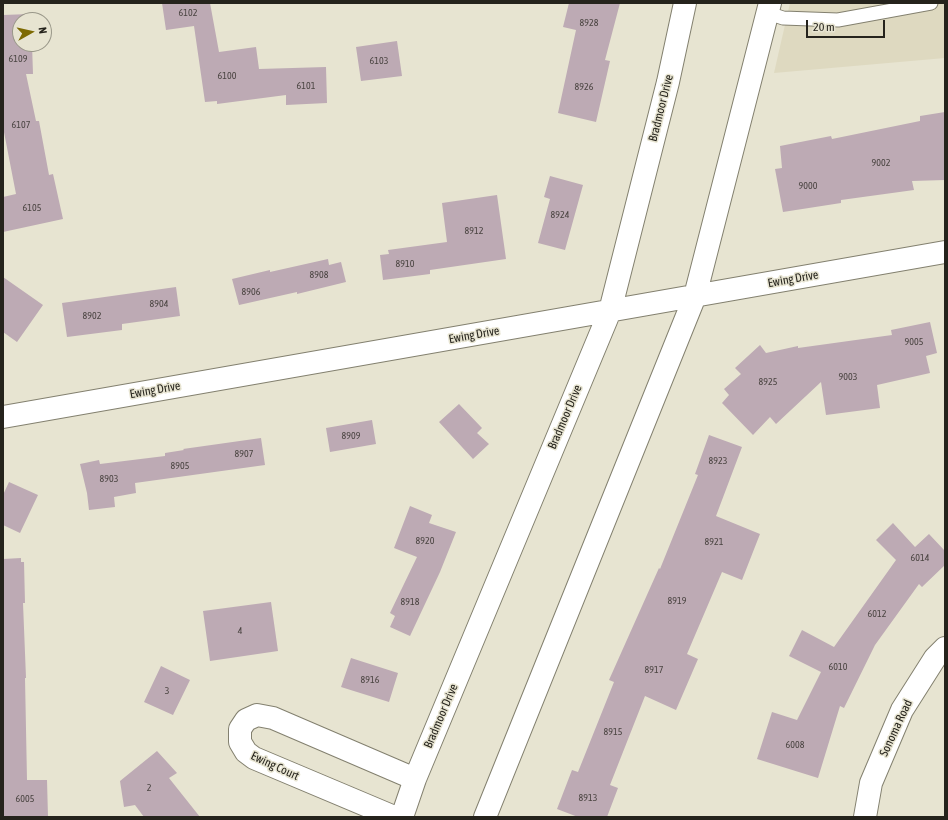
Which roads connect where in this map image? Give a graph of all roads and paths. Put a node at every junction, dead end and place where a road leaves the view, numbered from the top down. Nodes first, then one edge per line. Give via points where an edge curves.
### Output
1 (685, 3) edge
2 (931, 3) edge
3 (769, 8) edge
4 (945, 252) edge
5 (695, 296) junction
6 (610, 311) junction
7 (3, 417) edge
8 (945, 648) edge
9 (415, 779) junction
10 (394, 817) edge
11 (402, 817) edge
12 (485, 817) edge
13 (865, 817) edge

1 - 6 street, Bradmoor Drive via 668,82
2 - 3 lane via 838,20 783,18
3 - 5 street
4 - 5 street, Ewing Drive
5 - 6 street, Ewing Drive
5 - 12 street
6 - 7 street, Ewing Drive
6 - 9 street, Bradmoor Drive
8 - 13 street, Sonoma Road via 935,658 902,710 871,784
9 - 10 street, Ewing Court via 273,718 257,715 246,720 240,729 240,742 246,752 254,758
9 - 11 street, Bradmoor Drive

